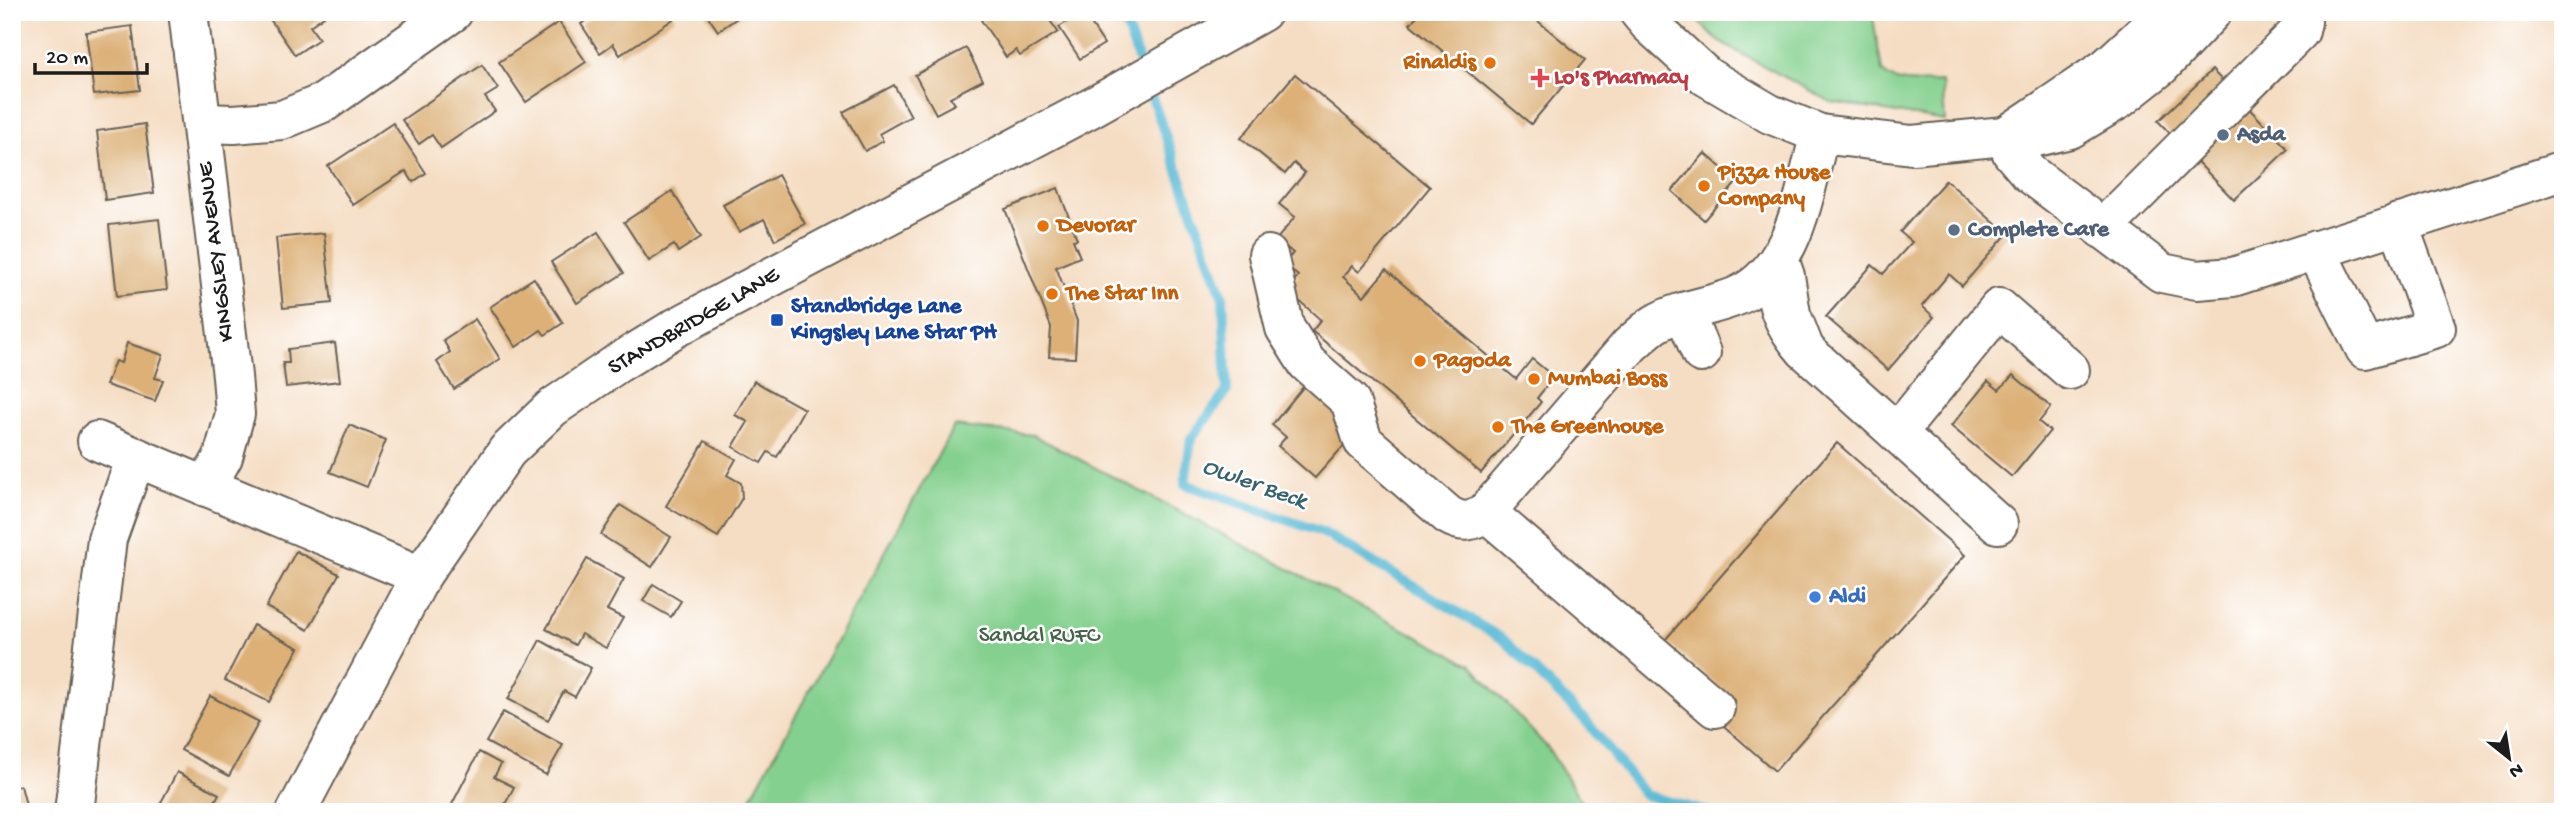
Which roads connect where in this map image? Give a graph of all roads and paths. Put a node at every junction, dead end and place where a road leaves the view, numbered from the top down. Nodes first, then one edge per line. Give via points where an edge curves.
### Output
1 (188, 12) edge
2 (453, 12) edge
3 (1262, 12) edge
4 (1639, 12) edge
5 (2162, 12) edge
6 (2212, 12) edge
7 (2301, 12) edge
8 (202, 123) junction
9 (1820, 134) junction
10 (2005, 136) junction
11 (2563, 171) edge
12 (2398, 223) junction
13 (2102, 229) junction
14 (2316, 250) junction
15 (1268, 255) dead end
16 (1775, 265) junction
17 (1684, 312) junction
18 (1701, 353) dead end
19 (2070, 370) dead end
20 (1897, 433) junction
21 (97, 441) dead end
22 (136, 457) junction
23 (206, 487) junction
24 (1486, 512) junction
25 (1998, 524) dead end
26 (421, 576) junction
27 (1715, 708) dead end
28 (74, 812) edge
29 (296, 812) edge

1 - 8 street, KINGSLEY AVENUE
2 - 8 street via 325,102 282,120
3 - 26 street, STANDBRIDGE LANE via 618,363 552,408 507,451
4 - 9 street via 1707,77 1770,114
5 - 10 street via 2106,68
6 - 10 street via 2161,66 2070,129 2036,137
7 - 13 street via 2300,31
8 - 23 street, KINGSLEY AVENUE via 235,414 223,457
9 - 10 street via 1912,145
9 - 16 street via 1789,244
10 - 13 street via 2029,173
11 - 12 street
12 - 14 street
12 - 14 street via 2436,328 2365,349
13 - 14 street via 2162,273 2197,281 2233,277
15 - 24 street via 1285,328 1307,363 1350,401 1363,441 1460,522 1474,521
16 - 17 street via 1737,296
16 - 20 street via 1785,276 1791,314 1805,350
17 - 18 street
17 - 24 street via 1656,324 1630,345
19 - 20 street via 1999,308
20 - 25 street
21 - 22 street
22 - 23 street
22 - 28 street via 107,539
23 - 26 street
24 - 27 street
26 - 29 street, STANDBRIDGE LANE

